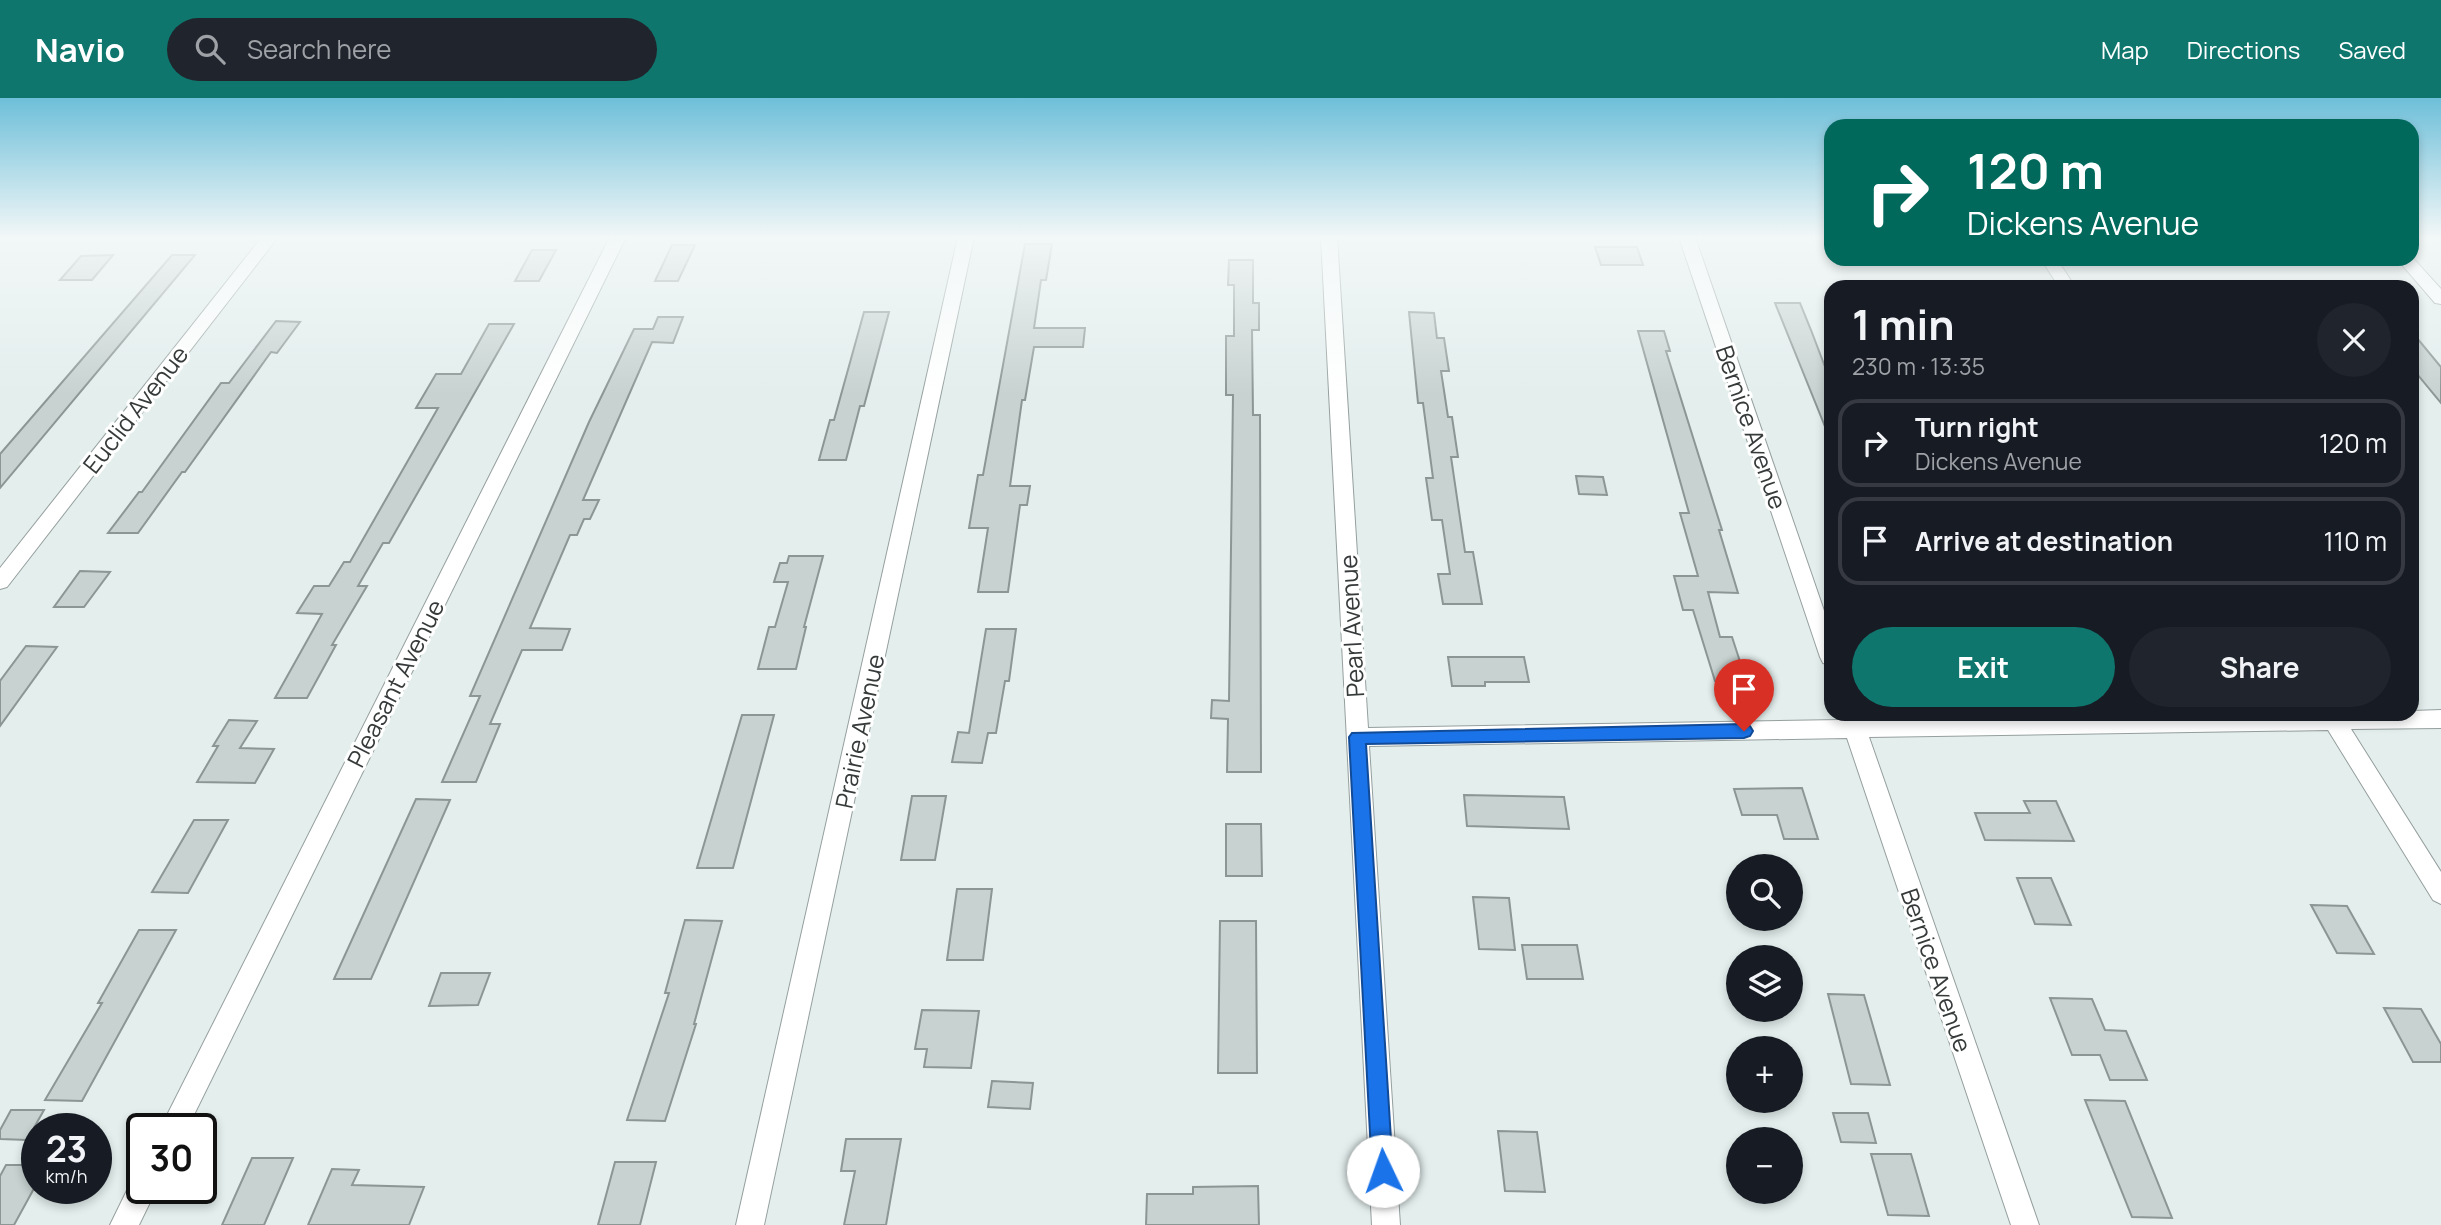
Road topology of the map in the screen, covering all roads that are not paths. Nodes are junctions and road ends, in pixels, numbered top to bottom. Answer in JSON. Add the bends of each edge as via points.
{"nodes":[{"id":1,"x":229,"y":290,"type":"edge"},
{"id":2,"x":592,"y":290,"type":"edge"},
{"id":3,"x":955,"y":290,"type":"edge"},
{"id":4,"x":1332,"y":290,"type":"edge"},
{"id":5,"x":1705,"y":290,"type":"edge"},
{"id":6,"x":0,"y":582,"type":"edge"},
{"id":7,"x":1824,"y":639,"type":"edge"},
{"id":8,"x":2419,"y":719,"type":"edge"},
{"id":9,"x":2441,"y":719,"type":"edge"},
{"id":10,"x":1948,"y":721,"type":"edge"},
{"id":11,"x":2334,"y":721,"type":"edge"},
{"id":12,"x":1852,"y":722,"type":"edge"},
{"id":13,"x":1357,"y":737,"type":"junction"},
{"id":14,"x":2441,"y":893,"type":"edge"},
{"id":15,"x":181,"y":1113,"type":"edge"},
{"id":16,"x":135,"y":1204,"type":"edge"},
{"id":17,"x":124,"y":1225,"type":"edge"},
{"id":18,"x":750,"y":1225,"type":"edge"},
{"id":19,"x":1386,"y":1225,"type":"edge"},
{"id":20,"x":2025,"y":1225,"type":"edge"}],
"edges":[{"from":1,"to":6,"type":"street","name":"Euclid Avenue"},
{"from":2,"to":15,"type":"street","name":"Pleasant Avenue"},
{"from":3,"to":18,"type":"street","name":"Prairie Avenue"},
{"from":4,"to":13,"type":"street","name":"Pearl Avenue"},
{"from":5,"to":7,"type":"street","name":"Bernice Avenue"},
{"from":8,"to":9,"type":"street"},
{"from":10,"to":12,"type":"street"},
{"from":11,"to":14,"type":"street"},
{"from":12,"to":13,"type":"street"},
{"from":12,"to":20,"type":"street","name":"Bernice Avenue"},
{"from":13,"to":19,"type":"street","name":"Pearl Avenue"},
{"from":16,"to":17,"type":"street"}]}
